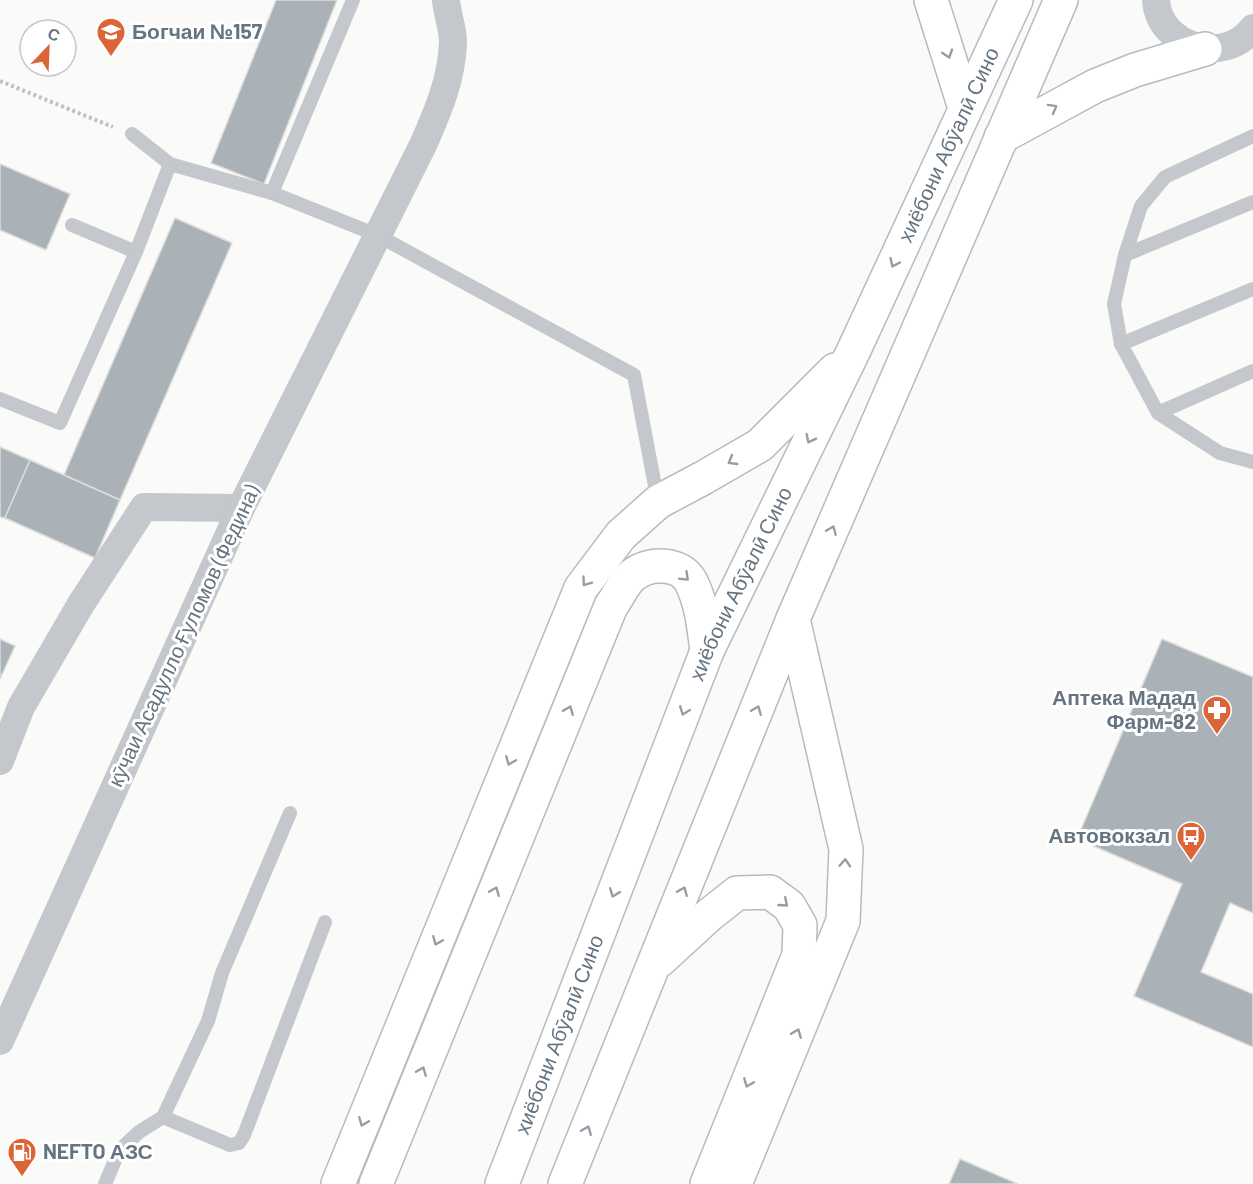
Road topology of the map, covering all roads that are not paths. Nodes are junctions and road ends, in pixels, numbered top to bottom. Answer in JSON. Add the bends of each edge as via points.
{"nodes":[{"id":1,"x":352,"y":0,"type":"edge"},
{"id":2,"x":447,"y":0,"type":"edge"},
{"id":3,"x":931,"y":0,"type":"edge"},
{"id":4,"x":1016,"y":0,"type":"edge"},
{"id":5,"x":1061,"y":0,"type":"edge"},
{"id":6,"x":1156,"y":0,"type":"edge"},
{"id":7,"x":1253,"y":28,"type":"edge"},
{"id":8,"x":1228,"y":50,"type":"edge"},
{"id":9,"x":966,"y":108,"type":"junction"},
{"id":10,"x":132,"y":134,"type":"road end"},
{"id":11,"x":1253,"y":136,"type":"edge"},
{"id":12,"x":1002,"y":137,"type":"junction"},
{"id":13,"x":170,"y":164,"type":"junction"},
{"id":14,"x":272,"y":193,"type":"junction"},
{"id":15,"x":1253,"y":202,"type":"edge"},
{"id":16,"x":72,"y":225,"type":"dead end"},
{"id":17,"x":377,"y":235,"type":"junction"},
{"id":18,"x":136,"y":252,"type":"junction"},
{"id":19,"x":1125,"y":255,"type":"junction"},
{"id":20,"x":1253,"y":289,"type":"edge"},
{"id":21,"x":1121,"y":344,"type":"junction"},
{"id":22,"x":853,"y":352,"type":"junction"},
{"id":23,"x":1253,"y":371,"type":"edge"},
{"id":24,"x":0,"y":399,"type":"edge"},
{"id":25,"x":1158,"y":413,"type":"junction"},
{"id":26,"x":1253,"y":462,"type":"edge"},
{"id":27,"x":658,"y":502,"type":"junction"},
{"id":28,"x":241,"y":508,"type":"junction"},
{"id":29,"x":793,"y":619,"type":"junction"},
{"id":30,"x":707,"y":651,"type":"junction"},
{"id":31,"x":0,"y":760,"type":"edge"},
{"id":32,"x":290,"y":813,"type":"dead end"},
{"id":33,"x":325,"y":922,"type":"dead end"},
{"id":34,"x":652,"y":967,"type":"junction"},
{"id":35,"x":2,"y":1031,"type":"edge"},
{"id":36,"x":163,"y":1117,"type":"junction"},
{"id":37,"x":105,"y":1184,"type":"edge"},
{"id":38,"x":338,"y":1184,"type":"edge"},
{"id":39,"x":376,"y":1184,"type":"edge"},
{"id":40,"x":502,"y":1184,"type":"edge"},
{"id":41,"x":565,"y":1184,"type":"edge"},
{"id":42,"x":707,"y":1184,"type":"edge"},
{"id":43,"x":735,"y":1184,"type":"edge"}],
"edges":[{"from":1,"to":14,"type":"lane"},
{"from":2,"to":17,"type":"street","name":"кӯчаи Асадулло Ғуломов (Федина)","via":[[453,40],[446,92]]},
{"from":3,"to":9,"type":"main road","one_way":true},
{"from":4,"to":9,"type":"main road","name":"хиёбони Абӯалӣ Сино"},
{"from":5,"to":12,"type":"main road","name":"хиёбони Абӯалӣ Сино"},
{"from":6,"to":8,"type":"street","via":[[1162,21],[1173,35],[1188,44]]},
{"from":7,"to":8,"type":"street"},
{"from":12,"to":8,"type":"main road","one_way":true,"via":[[1095,86],[1135,70]]},
{"from":9,"to":22,"type":"main road","name":"хиёбони Абӯалӣ Сино","one_way":true},
{"from":10,"to":13,"type":"lane"},
{"from":11,"to":19,"type":"lane","via":[[1165,177],[1141,206]]},
{"from":29,"to":12,"type":"main road","name":"хиёбони Абӯалӣ Сино","one_way":true},
{"from":13,"to":14,"type":"lane"},
{"from":13,"to":18,"type":"lane"},
{"from":14,"to":17,"type":"lane"},
{"from":15,"to":19,"type":"lane"},
{"from":16,"to":18,"type":"lane"},
{"from":17,"to":27,"type":"lane","via":[[634,375]]},
{"from":17,"to":28,"type":"street","name":"кӯчаи Асадулло Ғуломов (Федина)"},
{"from":18,"to":24,"type":"lane","via":[[60,423]]},
{"from":19,"to":21,"type":"lane","via":[[1114,304]]},
{"from":20,"to":21,"type":"lane"},
{"from":21,"to":25,"type":"lane"},
{"from":22,"to":27,"type":"main road","one_way":true,"via":[[760,445]]},
{"from":22,"to":30,"type":"main road","name":"хиёбони Абӯалӣ Сино","one_way":true},
{"from":23,"to":25,"type":"lane"},
{"from":25,"to":26,"type":"lane","via":[[1220,453]]},
{"from":27,"to":38,"type":"main road","one_way":true,"via":[[621,535],[581,588]]},
{"from":28,"to":31,"type":"street","via":[[144,507],[21,707]]},
{"from":28,"to":35,"type":"street","name":"кӯчаи Асадулло Ғуломов (Федина)"},
{"from":34,"to":29,"type":"main road","name":"хиёбони Абӯалӣ Сино","one_way":true},
{"from":43,"to":29,"type":"main road","one_way":true,"via":[[843,921],[846,849]]},
{"from":39,"to":30,"type":"main road","one_way":true,"via":[[611,606],[633,575],[654,566],[674,568],[691,580],[700,606]]},
{"from":30,"to":40,"type":"main road","name":"хиёбони Абӯалӣ Сино","one_way":true},
{"from":32,"to":36,"type":"lane","via":[[222,973],[208,1021]]},
{"from":33,"to":36,"type":"lane","via":[[239,1143],[231,1145]]},
{"from":41,"to":34,"type":"main road","name":"хиёбони Абӯалӣ Сино","one_way":true},
{"from":34,"to":42,"type":"main road","one_way":true,"via":[[737,893],[770,892],[789,906],[800,925],[799,956]]},
{"from":36,"to":37,"type":"lane","via":[[125,1145]]}]}
